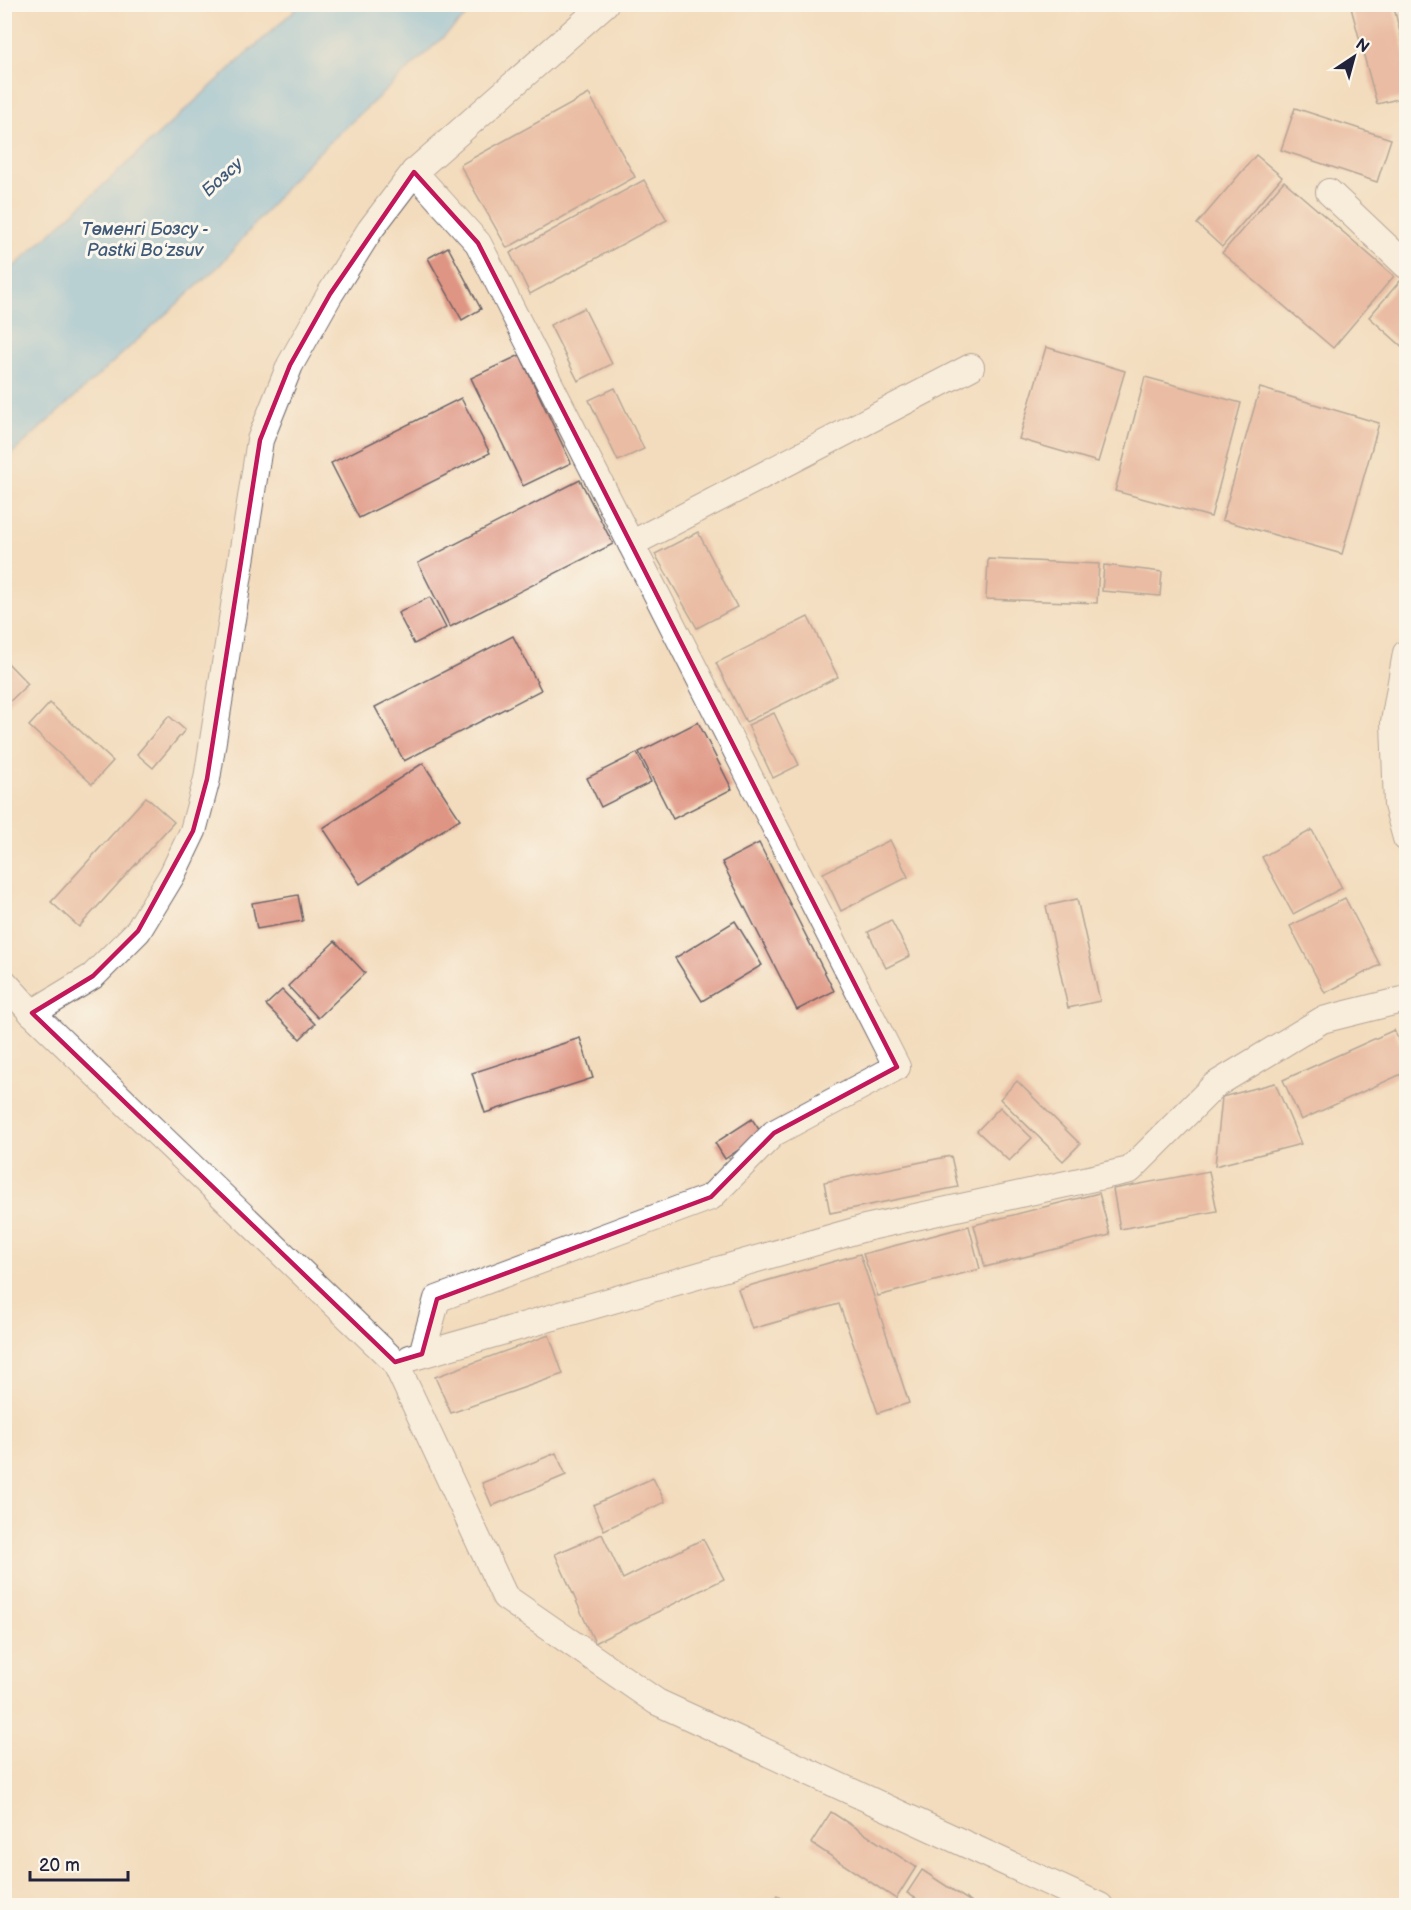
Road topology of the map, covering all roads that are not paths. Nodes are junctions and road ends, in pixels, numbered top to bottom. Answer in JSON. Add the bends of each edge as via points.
{"nodes":[{"id":1,"x":605,"y":4,"type":"edge"},
{"id":2,"x":414,"y":172,"type":"junction"},
{"id":3,"x":1329,"y":192,"type":"dead end"},
{"id":4,"x":1407,"y":265,"type":"edge"},
{"id":5,"x":970,"y":368,"type":"dead end"},
{"id":6,"x":631,"y":544,"type":"junction"},
{"id":7,"x":1407,"y":653,"type":"edge"},
{"id":8,"x":1407,"y":838,"type":"edge"},
{"id":9,"x":4,"y":982,"type":"edge"},
{"id":10,"x":1407,"y":999,"type":"edge"},
{"id":11,"x":32,"y":1013,"type":"junction"},
{"id":12,"x":422,"y":1354,"type":"junction"},
{"id":13,"x":395,"y":1362,"type":"junction"},
{"id":14,"x":1100,"y":1905,"type":"edge"}],
"edges":[{"from":1,"to":2,"type":"street"},
{"from":2,"to":6,"type":"street","via":[[478,243]]},
{"from":2,"to":11,"type":"street","via":[[370,230],[330,294],[291,365],[260,440],[207,779],[193,831],[138,931],[93,976]]},
{"from":3,"to":4,"type":"street"},
{"from":5,"to":6,"type":"street"},
{"from":6,"to":12,"type":"street","via":[[897,1067],[774,1133],[711,1197],[436,1299]]},
{"from":7,"to":8,"type":"street","via":[[1394,722],[1398,805]]},
{"from":9,"to":11,"type":"street"},
{"from":10,"to":12,"type":"street","via":[[1322,1020],[1215,1085],[1130,1170],[865,1228]]},
{"from":11,"to":13,"type":"street"},
{"from":12,"to":13,"type":"street"},
{"from":13,"to":14,"type":"street","via":[[505,1597],[657,1702]]}]}
